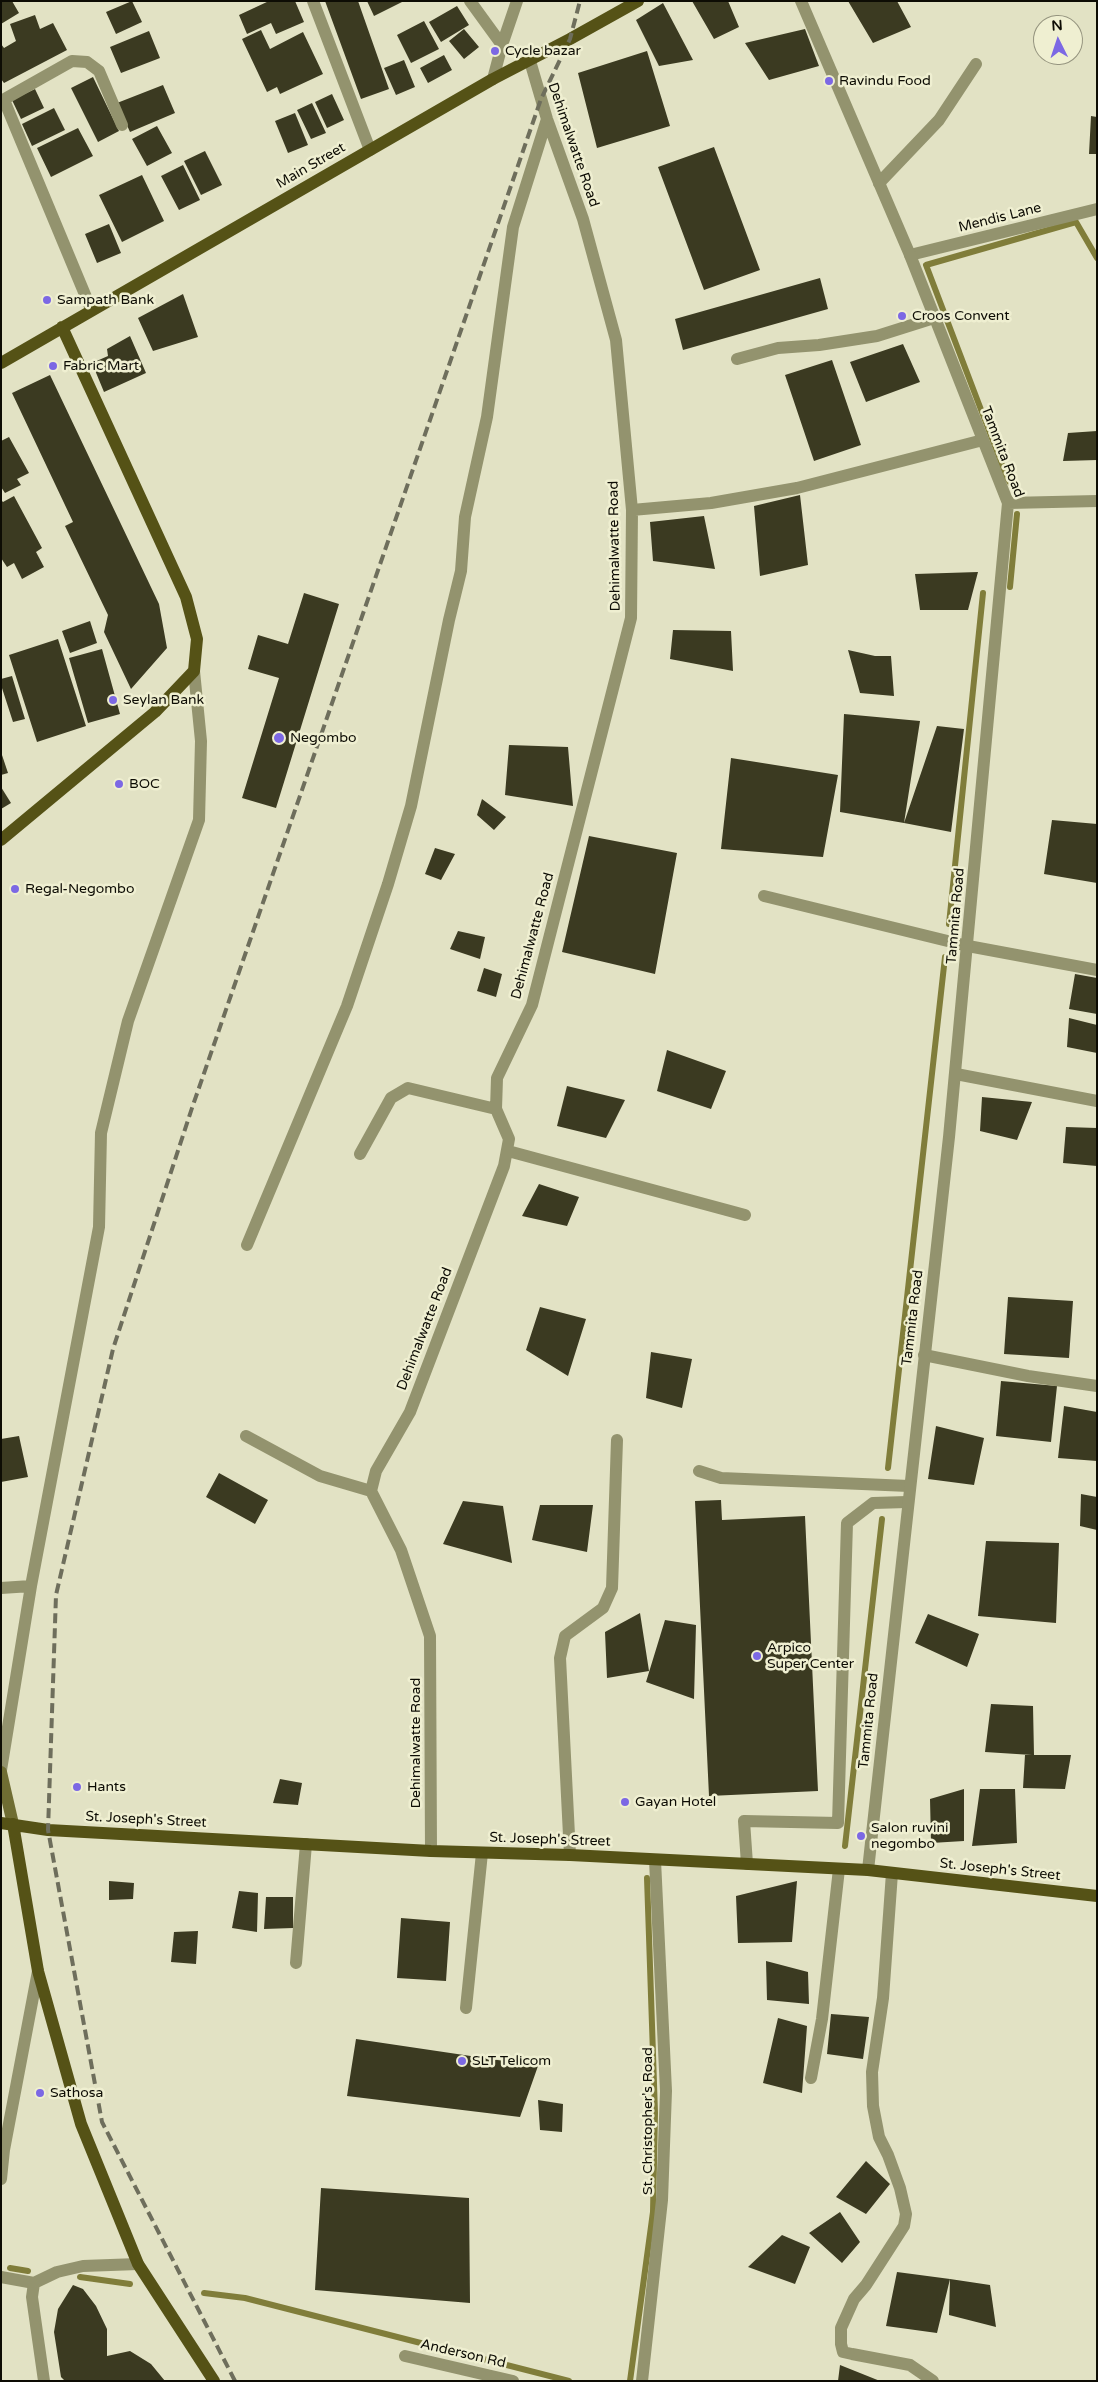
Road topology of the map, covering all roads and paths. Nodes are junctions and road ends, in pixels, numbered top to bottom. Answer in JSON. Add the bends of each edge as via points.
{"nodes":[{"id":1,"x":312,"y":1,"type":"edge"},
{"id":2,"x":470,"y":1,"type":"edge"},
{"id":3,"x":517,"y":1,"type":"edge"},
{"id":4,"x":638,"y":1,"type":"edge"},
{"id":5,"x":801,"y":1,"type":"edge"},
{"id":6,"x":502,"y":45,"type":"junction"},
{"id":7,"x":530,"y":61,"type":"junction"},
{"id":8,"x":976,"y":64,"type":"dead end"},
{"id":9,"x":493,"y":79,"type":"junction"},
{"id":10,"x":3,"y":101,"type":"edge"},
{"id":11,"x":548,"y":119,"type":"junction"},
{"id":12,"x":122,"y":125,"type":"dead end"},
{"id":13,"x":370,"y":150,"type":"junction"},
{"id":14,"x":879,"y":183,"type":"junction"},
{"id":15,"x":1097,"y":209,"type":"edge"},
{"id":16,"x":910,"y":256,"type":"junction"},
{"id":17,"x":91,"y":309,"type":"junction"},
{"id":18,"x":934,"y":318,"type":"junction"},
{"id":19,"x":62,"y":328,"type":"junction"},
{"id":20,"x":737,"y":359,"type":"dead end"},
{"id":21,"x":1,"y":363,"type":"edge"},
{"id":22,"x":983,"y":440,"type":"junction"},
{"id":23,"x":1097,"y":501,"type":"edge"},
{"id":24,"x":1008,"y":503,"type":"junction"},
{"id":25,"x":632,"y":510,"type":"junction"},
{"id":26,"x":194,"y":671,"type":"junction"},
{"id":27,"x":1,"y":840,"type":"edge"},
{"id":28,"x":764,"y":896,"type":"dead end"},
{"id":29,"x":968,"y":946,"type":"junction"},
{"id":30,"x":1097,"y":970,"type":"edge"},
{"id":31,"x":956,"y":1074,"type":"junction"},
{"id":32,"x":1097,"y":1101,"type":"edge"},
{"id":33,"x":496,"y":1109,"type":"junction"},
{"id":34,"x":508,"y":1151,"type":"junction"},
{"id":35,"x":360,"y":1154,"type":"dead end"},
{"id":36,"x":746,"y":1215,"type":"dead end"},
{"id":37,"x":247,"y":1245,"type":"dead end"},
{"id":38,"x":924,"y":1354,"type":"junction"},
{"id":39,"x":1097,"y":1386,"type":"edge"},
{"id":40,"x":246,"y":1436,"type":"dead end"},
{"id":41,"x":616,"y":1440,"type":"dead end"},
{"id":42,"x":699,"y":1471,"type":"dead end"},
{"id":43,"x":909,"y":1486,"type":"junction"},
{"id":44,"x":372,"y":1492,"type":"junction"},
{"id":45,"x":907,"y":1502,"type":"junction"},
{"id":46,"x":31,"y":1586,"type":"junction"},
{"id":47,"x":1,"y":1588,"type":"edge"},
{"id":48,"x":1,"y":1771,"type":"edge"},
{"id":49,"x":7,"y":1824,"type":"edge"},
{"id":50,"x":306,"y":1844,"type":"junction"},
{"id":51,"x":431,"y":1851,"type":"junction"},
{"id":52,"x":482,"y":1853,"type":"junction"},
{"id":53,"x":570,"y":1855,"type":"junction"},
{"id":54,"x":655,"y":1860,"type":"junction"},
{"id":55,"x":747,"y":1864,"type":"junction"},
{"id":56,"x":839,"y":1869,"type":"junction"},
{"id":57,"x":868,"y":1870,"type":"junction"},
{"id":58,"x":892,"y":1873,"type":"junction"},
{"id":59,"x":1097,"y":1896,"type":"edge"},
{"id":60,"x":296,"y":1963,"type":"dead end"},
{"id":61,"x":38,"y":1971,"type":"junction"},
{"id":62,"x":466,"y":2008,"type":"dead end"},
{"id":63,"x":811,"y":2078,"type":"dead end"},
{"id":64,"x":1,"y":2178,"type":"edge"},
{"id":65,"x":138,"y":2264,"type":"junction"},
{"id":66,"x":1,"y":2277,"type":"edge"},
{"id":67,"x":34,"y":2283,"type":"junction"},
{"id":68,"x":405,"y":2356,"type":"dead end"},
{"id":69,"x":44,"y":2381,"type":"edge"},
{"id":70,"x":214,"y":2381,"type":"edge"},
{"id":71,"x":513,"y":2381,"type":"edge"},
{"id":72,"x":642,"y":2381,"type":"edge"},
{"id":73,"x":933,"y":2381,"type":"edge"}],
"edges":[{"from":1,"to":13,"type":"street"},
{"from":2,"to":6,"type":"street"},
{"from":3,"to":6,"type":"street"},
{"from":4,"to":7,"type":"main road","name":"Main Street"},
{"from":5,"to":14,"type":"street","name":"Tammita Road"},
{"from":6,"to":9,"type":"street"},
{"from":7,"to":9,"type":"main road","name":"Main Street"},
{"from":7,"to":11,"type":"street","name":"Dehimalwatte Road"},
{"from":8,"to":14,"type":"street","via":[[939,120]]},
{"from":9,"to":13,"type":"main road","name":"Main Street"},
{"from":10,"to":12,"type":"street","via":[[72,61],[87,62],[100,71]]},
{"from":10,"to":17,"type":"street"},
{"from":11,"to":25,"type":"street","name":"Dehimalwatte Road","via":[[583,219],[616,340]]},
{"from":11,"to":37,"type":"street","via":[[513,227],[487,416],[465,517],[461,571],[411,806],[347,1006]]},
{"from":13,"to":17,"type":"main road","name":"Main Street"},
{"from":14,"to":16,"type":"street","name":"Tammita Road"},
{"from":15,"to":16,"type":"street","name":"Mendis Lane"},
{"from":16,"to":18,"type":"street","name":"Tammita Road"},
{"from":17,"to":19,"type":"main road","name":"Main Street"},
{"from":18,"to":20,"type":"street","via":[[877,336],[778,348]]},
{"from":18,"to":22,"type":"street","name":"Tammita Road"},
{"from":19,"to":21,"type":"main road","name":"Main Street"},
{"from":19,"to":26,"type":"main road","via":[[186,596],[197,639]]},
{"from":22,"to":24,"type":"street","name":"Tammita Road"},
{"from":22,"to":25,"type":"street","via":[[797,488],[711,503]]},
{"from":23,"to":24,"type":"street"},
{"from":24,"to":29,"type":"street","name":"Tammita Road"},
{"from":25,"to":33,"type":"street","name":"Dehimalwatte Road","via":[[631,618],[532,1005],[497,1078]]},
{"from":26,"to":27,"type":"main road","via":[[155,712]]},
{"from":26,"to":46,"type":"street","via":[[201,741],[199,820],[128,1022],[101,1133],[98,1227]]},
{"from":28,"to":29,"type":"street"},
{"from":29,"to":30,"type":"street"},
{"from":29,"to":31,"type":"street","name":"Tammita Road"},
{"from":31,"to":32,"type":"street"},
{"from":31,"to":38,"type":"street","name":"Tammita Road"},
{"from":33,"to":34,"type":"street","name":"Dehimalwatte Road","via":[[509,1139]]},
{"from":33,"to":35,"type":"street","via":[[408,1088],[391,1098]]},
{"from":34,"to":36,"type":"street"},
{"from":34,"to":44,"type":"street","name":"Dehimalwatte Road","via":[[410,1412],[376,1471]]},
{"from":38,"to":39,"type":"street","via":[[1028,1376]]},
{"from":38,"to":43,"type":"street","name":"Tammita Road"},
{"from":40,"to":44,"type":"street","via":[[320,1476]]},
{"from":41,"to":53,"type":"street","via":[[612,1588],[603,1608],[565,1636],[560,1658]]},
{"from":42,"to":43,"type":"street","via":[[721,1478]]},
{"from":43,"to":45,"type":"street","name":"Tammita Road"},
{"from":44,"to":51,"type":"street","name":"Dehimalwatte Road","via":[[400,1550],[430,1636]]},
{"from":45,"to":55,"type":"street","via":[[873,1503],[847,1523],[838,1823],[744,1821]]},
{"from":45,"to":57,"type":"street","name":"Tammita Road"},
{"from":46,"to":47,"type":"street"},
{"from":46,"to":48,"type":"street"},
{"from":48,"to":49,"type":"main road"},
{"from":49,"to":50,"type":"main road","name":"St. Joseph's Street","via":[[48,1830]]},
{"from":49,"to":61,"type":"main road"},
{"from":50,"to":51,"type":"main road","name":"St. Joseph's Street"},
{"from":50,"to":60,"type":"street"},
{"from":51,"to":52,"type":"main road","name":"St. Joseph's Street"},
{"from":52,"to":53,"type":"main road","name":"St. Joseph's Street"},
{"from":52,"to":62,"type":"street"},
{"from":53,"to":54,"type":"main road","name":"St. Joseph's Street"},
{"from":54,"to":55,"type":"main road","name":"St. Joseph's Street"},
{"from":54,"to":72,"type":"street","name":"St. Christopher's Road","via":[[666,2091],[662,2200]]},
{"from":55,"to":56,"type":"main road","name":"St. Joseph's Street"},
{"from":56,"to":57,"type":"main road","name":"St. Joseph's Street"},
{"from":56,"to":63,"type":"street","via":[[822,2018]]},
{"from":57,"to":58,"type":"main road","name":"St. Joseph's Street"},
{"from":58,"to":59,"type":"main road","name":"St. Joseph's Street"},
{"from":58,"to":73,"type":"street","via":[[883,1998],[872,2089],[879,2138],[900,2188],[906,2214],[904,2226],[854,2300],[841,2328],[840,2344],[843,2352],[910,2365]]},
{"from":61,"to":64,"type":"street"},
{"from":61,"to":65,"type":"main road","via":[[81,2124]]},
{"from":65,"to":67,"type":"street","via":[[83,2266],[57,2272]]},
{"from":65,"to":70,"type":"main road"},
{"from":66,"to":67,"type":"street"},
{"from":67,"to":69,"type":"street","via":[[32,2297]]},
{"from":68,"to":71,"type":"street","name":"Anderson Rd"}]}
